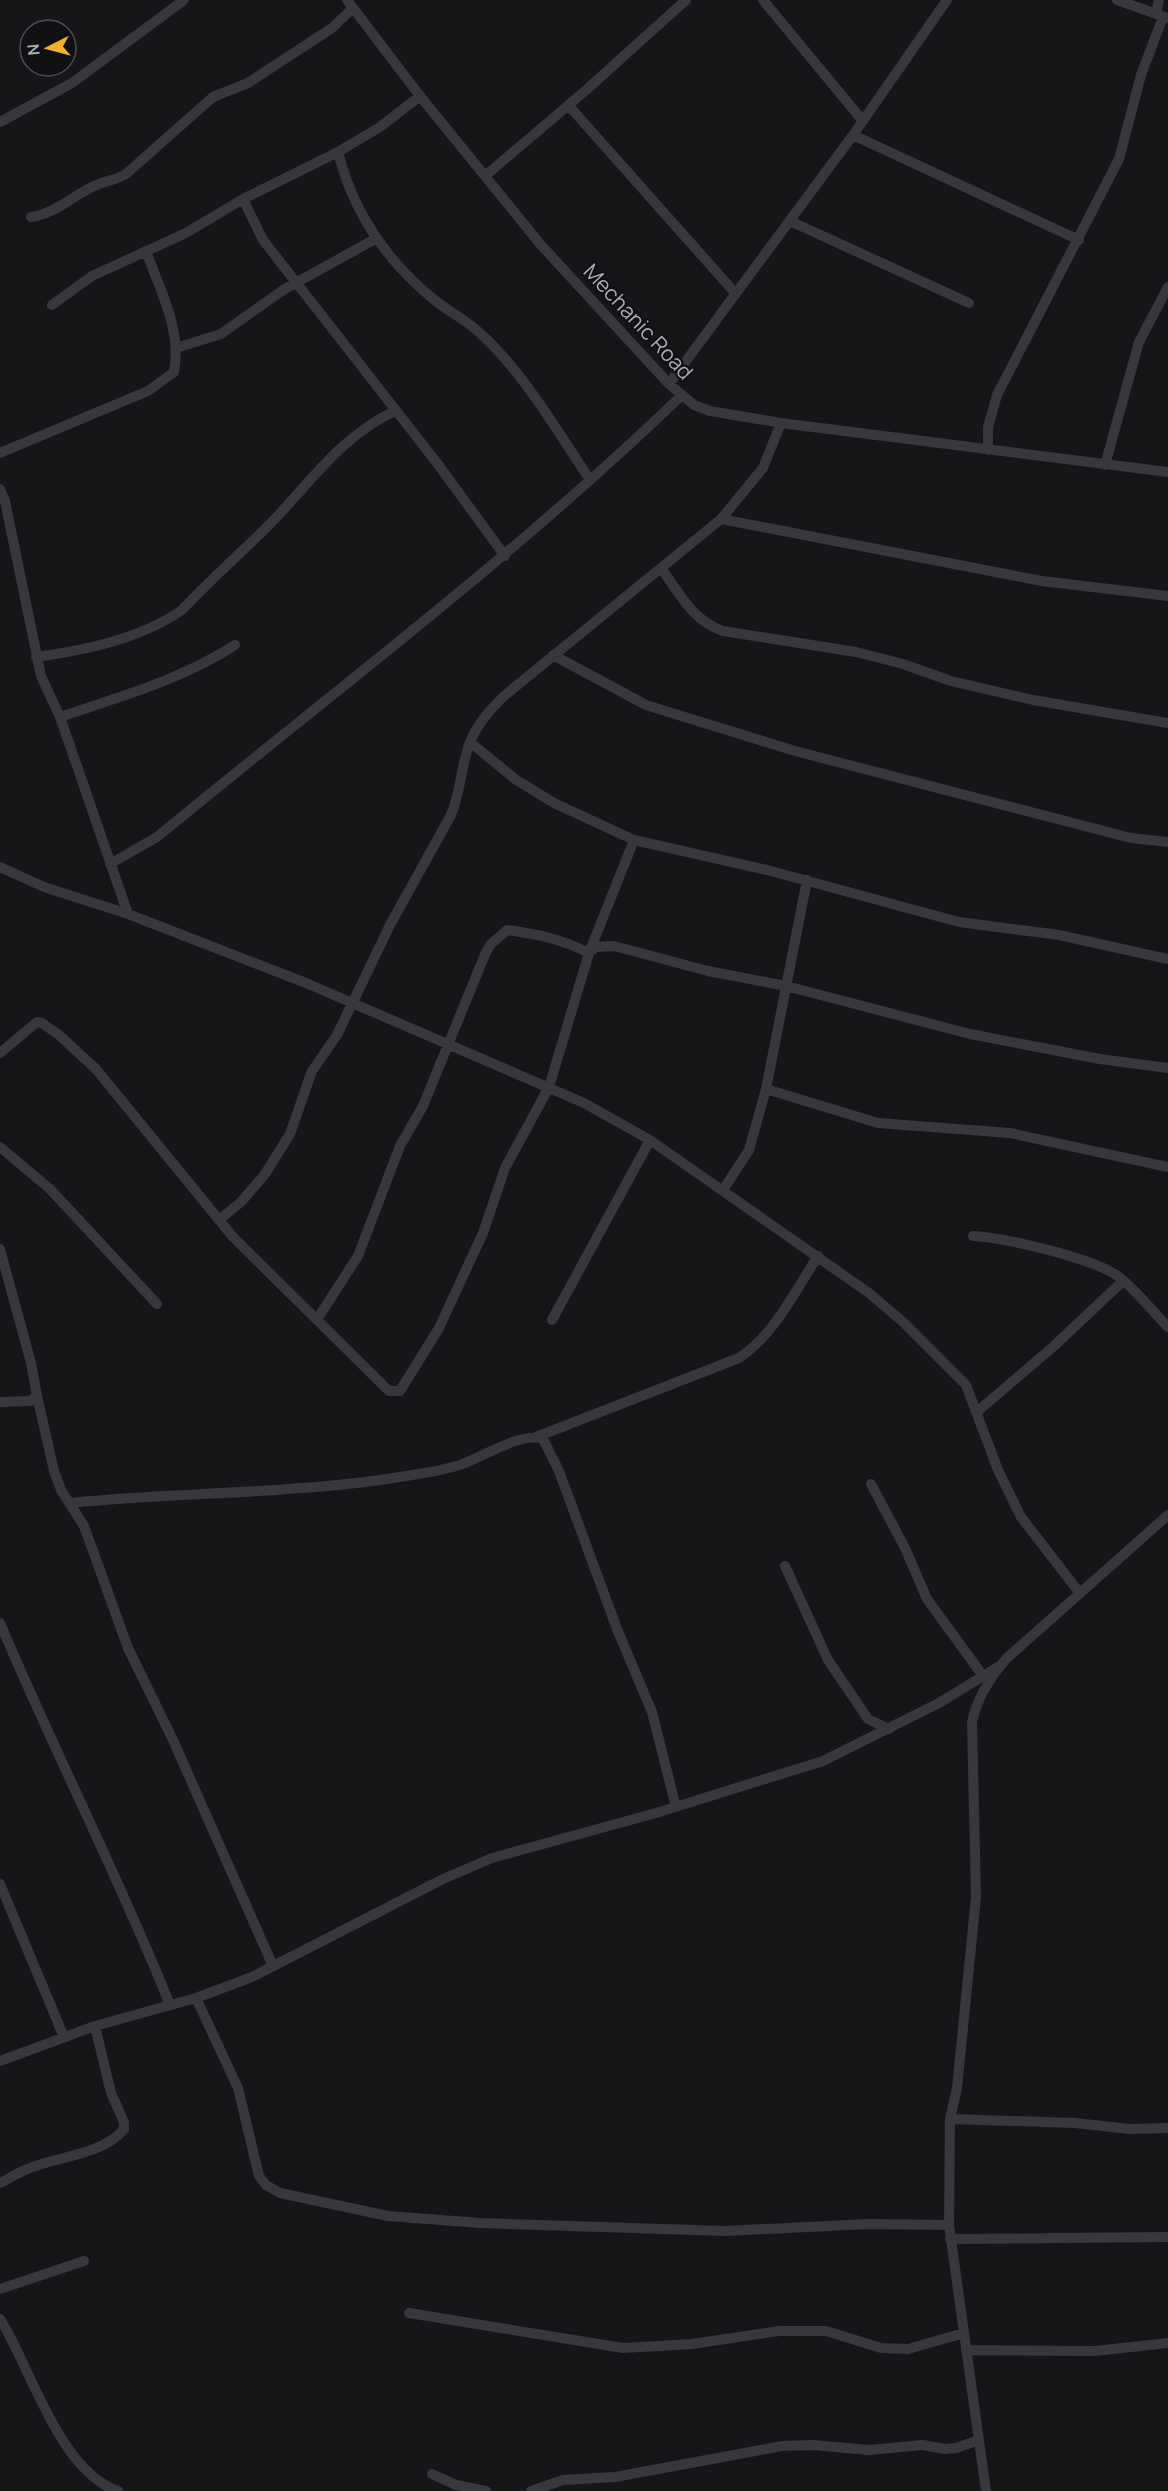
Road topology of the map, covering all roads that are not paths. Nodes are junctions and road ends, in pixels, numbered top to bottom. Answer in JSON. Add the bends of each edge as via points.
{"nodes":[{"id":1,"x":184,"y":0,"type":"edge"},
{"id":2,"x":686,"y":0,"type":"edge"},
{"id":3,"x":763,"y":0,"type":"edge"},
{"id":4,"x":947,"y":0,"type":"edge"},
{"id":5,"x":1117,"y":0,"type":"edge"},
{"id":6,"x":1159,"y":0,"type":"edge"},
{"id":7,"x":350,"y":4,"type":"edge"},
{"id":8,"x":1162,"y":16,"type":"edge"},
{"id":9,"x":420,"y":96,"type":"junction"},
{"id":10,"x":569,"y":106,"type":"junction"},
{"id":11,"x":863,"y":121,"type":"junction"},
{"id":12,"x":0,"y":122,"type":"edge"},
{"id":13,"x":853,"y":135,"type":"junction"},
{"id":14,"x":338,"y":152,"type":"junction"},
{"id":15,"x":485,"y":176,"type":"junction"},
{"id":16,"x":243,"y":200,"type":"junction"},
{"id":17,"x":31,"y":217,"type":"dead end"},
{"id":18,"x":790,"y":221,"type":"junction"},
{"id":19,"x":377,"y":238,"type":"junction"},
{"id":20,"x":1079,"y":240,"type":"junction"},
{"id":21,"x":146,"y":251,"type":"junction"},
{"id":22,"x":296,"y":283,"type":"junction"},
{"id":23,"x":1168,"y":287,"type":"edge"},
{"id":24,"x":736,"y":294,"type":"junction"},
{"id":25,"x":969,"y":303,"type":"dead end"},
{"id":26,"x":52,"y":305,"type":"dead end"},
{"id":27,"x":176,"y":348,"type":"junction"},
{"id":28,"x":669,"y":384,"type":"junction"},
{"id":29,"x":681,"y":396,"type":"junction"},
{"id":30,"x":395,"y":411,"type":"junction"},
{"id":31,"x":781,"y":423,"type":"junction"},
{"id":32,"x":988,"y":450,"type":"junction"},
{"id":33,"x":0,"y":453,"type":"edge"},
{"id":34,"x":1105,"y":465,"type":"junction"},
{"id":35,"x":1168,"y":472,"type":"edge"},
{"id":36,"x":590,"y":480,"type":"junction"},
{"id":37,"x":0,"y":489,"type":"edge"},
{"id":38,"x":721,"y":519,"type":"junction"},
{"id":39,"x":504,"y":556,"type":"junction"},
{"id":40,"x":661,"y":568,"type":"junction"},
{"id":41,"x":1168,"y":596,"type":"edge"},
{"id":42,"x":235,"y":645,"type":"dead end"},
{"id":43,"x":554,"y":655,"type":"junction"},
{"id":44,"x":36,"y":657,"type":"junction"},
{"id":45,"x":60,"y":717,"type":"junction"},
{"id":46,"x":1168,"y":723,"type":"edge"},
{"id":47,"x":470,"y":742,"type":"junction"},
{"id":48,"x":633,"y":840,"type":"junction"},
{"id":49,"x":1168,"y":842,"type":"edge"},
{"id":50,"x":110,"y":864,"type":"junction"},
{"id":51,"x":0,"y":865,"type":"edge"},
{"id":52,"x":807,"y":880,"type":"junction"},
{"id":53,"x":128,"y":914,"type":"junction"},
{"id":54,"x":589,"y":953,"type":"junction"},
{"id":55,"x":1168,"y":959,"type":"edge"},
{"id":56,"x":786,"y":986,"type":"junction"},
{"id":57,"x":352,"y":1003,"type":"junction"},
{"id":58,"x":449,"y":1045,"type":"junction"},
{"id":59,"x":0,"y":1053,"type":"edge"},
{"id":60,"x":1168,"y":1068,"type":"edge"},
{"id":61,"x":549,"y":1087,"type":"junction"},
{"id":62,"x":766,"y":1089,"type":"junction"},
{"id":63,"x":650,"y":1140,"type":"junction"},
{"id":64,"x":0,"y":1147,"type":"edge"},
{"id":65,"x":1168,"y":1167,"type":"edge"},
{"id":66,"x":723,"y":1190,"type":"junction"},
{"id":67,"x":219,"y":1220,"type":"junction"},
{"id":68,"x":973,"y":1236,"type":"dead end"},
{"id":69,"x":0,"y":1249,"type":"edge"},
{"id":70,"x":818,"y":1256,"type":"junction"},
{"id":71,"x":1123,"y":1281,"type":"junction"},
{"id":72,"x":157,"y":1304,"type":"dead end"},
{"id":73,"x":318,"y":1318,"type":"junction"},
{"id":74,"x":552,"y":1320,"type":"dead end"},
{"id":75,"x":1168,"y":1327,"type":"edge"},
{"id":76,"x":37,"y":1396,"type":"junction"},
{"id":77,"x":0,"y":1402,"type":"edge"},
{"id":78,"x":978,"y":1411,"type":"junction"},
{"id":79,"x":536,"y":1437,"type":"junction"},
{"id":80,"x":871,"y":1484,"type":"dead end"},
{"id":81,"x":70,"y":1503,"type":"junction"},
{"id":82,"x":1168,"y":1515,"type":"edge"},
{"id":83,"x":785,"y":1566,"type":"dead end"},
{"id":84,"x":1079,"y":1592,"type":"junction"},
{"id":85,"x":0,"y":1623,"type":"edge"},
{"id":86,"x":998,"y":1667,"type":"junction"},
{"id":87,"x":983,"y":1677,"type":"junction"},
{"id":88,"x":890,"y":1729,"type":"junction"},
{"id":89,"x":676,"y":1807,"type":"junction"},
{"id":90,"x":0,"y":1884,"type":"edge"},
{"id":91,"x":273,"y":1966,"type":"junction"},
{"id":92,"x":196,"y":1998,"type":"junction"},
{"id":93,"x":170,"y":2005,"type":"junction"},
{"id":94,"x":95,"y":2026,"type":"junction"},
{"id":95,"x":64,"y":2037,"type":"junction"},
{"id":96,"x":0,"y":2061,"type":"edge"},
{"id":97,"x":951,"y":2119,"type":"junction"},
{"id":98,"x":1168,"y":2128,"type":"edge"},
{"id":99,"x":0,"y":2183,"type":"edge"},
{"id":100,"x":949,"y":2225,"type":"junction"},
{"id":101,"x":1168,"y":2236,"type":"edge"},
{"id":102,"x":950,"y":2239,"type":"junction"},
{"id":103,"x":84,"y":2261,"type":"dead end"},
{"id":104,"x":0,"y":2289,"type":"edge"},
{"id":105,"x":409,"y":2313,"type":"dead end"},
{"id":106,"x":0,"y":2319,"type":"edge"},
{"id":107,"x":964,"y":2333,"type":"junction"},
{"id":108,"x":1168,"y":2343,"type":"edge"},
{"id":109,"x":966,"y":2350,"type":"junction"},
{"id":110,"x":979,"y":2440,"type":"junction"},
{"id":111,"x":432,"y":2474,"type":"dead end"},
{"id":112,"x":118,"y":2491,"type":"edge"},
{"id":113,"x":486,"y":2491,"type":"edge"},
{"id":114,"x":531,"y":2491,"type":"edge"},
{"id":115,"x":987,"y":2491,"type":"edge"}],
"edges":[{"from":1,"to":12,"type":"street","via":[[72,83]]},
{"from":2,"to":10,"type":"street"},
{"from":3,"to":11,"type":"street"},
{"from":4,"to":11,"type":"street"},
{"from":5,"to":8,"type":"street"},
{"from":6,"to":8,"type":"street"},
{"from":7,"to":9,"type":"street","name":"Mechanic Road"},
{"from":7,"to":17,"type":"street","via":[[332,28],[248,82],[213,97],[126,174],[113,182],[101,183],[68,204]]},
{"from":8,"to":20,"type":"street","via":[[1141,75],[1123,149]]},
{"from":9,"to":14,"type":"street","via":[[380,127]]},
{"from":9,"to":15,"type":"street","name":"Mechanic Road"},
{"from":10,"to":15,"type":"street"},
{"from":10,"to":24,"type":"street"},
{"from":11,"to":13,"type":"street"},
{"from":13,"to":18,"type":"street"},
{"from":13,"to":20,"type":"street"},
{"from":14,"to":16,"type":"street"},
{"from":14,"to":19,"type":"street","via":[[353,198]]},
{"from":15,"to":28,"type":"street","name":"Mechanic Road","via":[[541,245]]},
{"from":16,"to":21,"type":"street"},
{"from":16,"to":22,"type":"street","via":[[262,240]]},
{"from":18,"to":24,"type":"street"},
{"from":18,"to":25,"type":"street"},
{"from":19,"to":22,"type":"street"},
{"from":19,"to":36,"type":"street","via":[[435,301],[482,334],[515,373]]},
{"from":20,"to":32,"type":"street","via":[[997,395],[988,427]]},
{"from":21,"to":26,"type":"street","via":[[92,276]]},
{"from":21,"to":27,"type":"street","via":[[173,325]]},
{"from":22,"to":27,"type":"street","via":[[221,334]]},
{"from":22,"to":30,"type":"street"},
{"from":23,"to":34,"type":"street","via":[[1139,342]]},
{"from":24,"to":28,"type":"street"},
{"from":27,"to":33,"type":"street","via":[[174,372],[148,391]]},
{"from":28,"to":29,"type":"street","name":"Mechanic Road"},
{"from":29,"to":31,"type":"street","name":"Mechanic Road","via":[[710,411]]},
{"from":29,"to":36,"type":"street"},
{"from":30,"to":39,"type":"street"},
{"from":30,"to":44,"type":"street","via":[[356,433],[271,523],[169,619],[112,642]]},
{"from":31,"to":32,"type":"street","name":"Mechanic Road"},
{"from":31,"to":38,"type":"street","via":[[763,468]]},
{"from":32,"to":34,"type":"street","name":"Mechanic Road"},
{"from":34,"to":35,"type":"street","name":"Mechanic Road"},
{"from":36,"to":39,"type":"street"},
{"from":37,"to":44,"type":"street"},
{"from":38,"to":40,"type":"street"},
{"from":38,"to":41,"type":"street","via":[[1042,581]]},
{"from":39,"to":50,"type":"street","via":[[157,837]]},
{"from":40,"to":43,"type":"street"},
{"from":40,"to":46,"type":"street","via":[[695,616],[723,631],[856,652],[951,681],[1033,700]]},
{"from":42,"to":45,"type":"street","via":[[173,679]]},
{"from":43,"to":47,"type":"street","via":[[496,704]]},
{"from":43,"to":49,"type":"street","via":[[646,705],[795,751],[1131,838]]},
{"from":44,"to":45,"type":"street"},
{"from":45,"to":50,"type":"street"},
{"from":47,"to":48,"type":"street","via":[[554,803]]},
{"from":47,"to":57,"type":"street","via":[[459,796],[451,814]]},
{"from":48,"to":52,"type":"street"},
{"from":48,"to":54,"type":"street"},
{"from":50,"to":53,"type":"street"},
{"from":51,"to":53,"type":"street","via":[[44,887]]},
{"from":52,"to":55,"type":"street","via":[[959,922],[1059,935]]},
{"from":52,"to":56,"type":"street"},
{"from":53,"to":57,"type":"street"},
{"from":54,"to":56,"type":"street","via":[[596,947],[614,946],[708,971]]},
{"from":54,"to":58,"type":"street","via":[[566,941],[507,930],[486,952]]},
{"from":54,"to":61,"type":"street"},
{"from":56,"to":60,"type":"street","via":[[970,1034]]},
{"from":56,"to":62,"type":"street"},
{"from":57,"to":58,"type":"street"},
{"from":57,"to":67,"type":"street","via":[[337,1035],[312,1071],[290,1134],[265,1173],[241,1202]]},
{"from":58,"to":61,"type":"street"},
{"from":58,"to":73,"type":"street","via":[[423,1106],[400,1146],[358,1256]]},
{"from":59,"to":67,"type":"street","via":[[37,1022],[59,1035],[96,1069]]},
{"from":61,"to":63,"type":"street"},
{"from":61,"to":73,"type":"street","via":[[505,1168],[483,1233],[439,1328],[400,1391],[389,1391],[382,1385]]},
{"from":62,"to":65,"type":"street","via":[[878,1123],[1010,1133]]},
{"from":62,"to":66,"type":"street","via":[[749,1149]]},
{"from":63,"to":66,"type":"street"},
{"from":63,"to":74,"type":"street"},
{"from":64,"to":72,"type":"street","via":[[50,1189]]},
{"from":66,"to":70,"type":"street"},
{"from":67,"to":73,"type":"street"},
{"from":68,"to":71,"type":"street","via":[[1039,1247],[1112,1272]]},
{"from":69,"to":76,"type":"street"},
{"from":70,"to":78,"type":"street","via":[[903,1322],[966,1385]]},
{"from":70,"to":79,"type":"street","via":[[752,1350]]},
{"from":71,"to":75,"type":"street"},
{"from":71,"to":78,"type":"street"},
{"from":76,"to":77,"type":"street","via":[[30,1401]]},
{"from":76,"to":81,"type":"street","via":[[54,1471]]},
{"from":78,"to":84,"type":"street","via":[[994,1460],[1021,1517]]},
{"from":79,"to":81,"type":"street","via":[[457,1466],[412,1475],[256,1493],[134,1496]]},
{"from":79,"to":89,"type":"street","via":[[549,1448],[559,1471],[652,1712]]},
{"from":80,"to":87,"type":"street","via":[[927,1599]]},
{"from":81,"to":91,"type":"street","via":[[86,1531],[129,1648]]},
{"from":82,"to":84,"type":"street"},
{"from":83,"to":88,"type":"street","via":[[828,1660],[868,1719]]},
{"from":84,"to":86,"type":"street"},
{"from":85,"to":93,"type":"street"},
{"from":86,"to":87,"type":"street"},
{"from":86,"to":97,"type":"street","via":[[976,1706],[972,1722],[976,1897],[959,2076]]},
{"from":87,"to":88,"type":"street"},
{"from":88,"to":89,"type":"street","via":[[823,1761]]},
{"from":89,"to":91,"type":"street","via":[[492,1858]]},
{"from":90,"to":95,"type":"street"},
{"from":91,"to":92,"type":"street"},
{"from":92,"to":93,"type":"street"},
{"from":92,"to":100,"type":"street","via":[[238,2088],[259,2176],[280,2193],[388,2216],[480,2223],[725,2231],[869,2224]]},
{"from":93,"to":94,"type":"street"},
{"from":94,"to":95,"type":"street"},
{"from":94,"to":99,"type":"street","via":[[124,2129],[98,2147],[30,2168]]},
{"from":95,"to":96,"type":"street"},
{"from":97,"to":98,"type":"street"},
{"from":97,"to":100,"type":"street"},
{"from":100,"to":102,"type":"street"},
{"from":101,"to":102,"type":"street"},
{"from":102,"to":107,"type":"street"},
{"from":103,"to":104,"type":"street"},
{"from":105,"to":107,"type":"street","via":[[623,2348],[692,2344],[779,2331],[826,2331],[880,2348],[908,2349]]},
{"from":106,"to":112,"type":"street","via":[[40,2400],[81,2465],[99,2482]]},
{"from":107,"to":109,"type":"street"},
{"from":108,"to":109,"type":"street","via":[[1095,2351]]},
{"from":109,"to":110,"type":"street"},
{"from":110,"to":114,"type":"street","via":[[956,2448],[782,2446],[615,2477],[563,2480]]},
{"from":110,"to":115,"type":"street"},
{"from":111,"to":113,"type":"street","via":[[456,2485]]}]}
